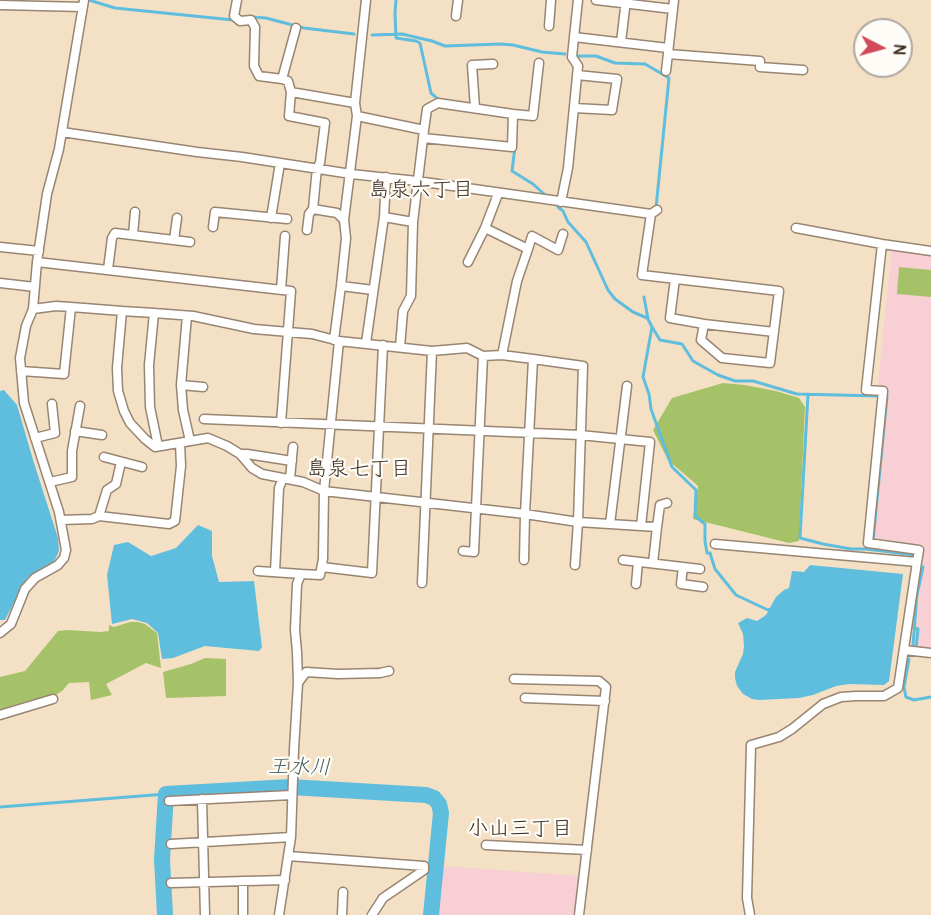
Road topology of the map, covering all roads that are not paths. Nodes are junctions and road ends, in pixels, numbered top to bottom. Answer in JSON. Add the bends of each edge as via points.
{"nodes":[{"id":1,"x":237,"y":0,"type":"edge"},
{"id":2,"x":366,"y":0,"type":"edge"},
{"id":3,"x":458,"y":0,"type":"edge"},
{"id":4,"x":551,"y":0,"type":"edge"},
{"id":5,"x":578,"y":0,"type":"edge"},
{"id":6,"x":596,"y":0,"type":"edge"},
{"id":7,"x":626,"y":2,"type":"edge"},
{"id":8,"x":20,"y":3,"type":"edge"},
{"id":9,"x":83,"y":4,"type":"edge"},
{"id":10,"x":674,"y":4,"type":"edge"},
{"id":11,"x":0,"y":5,"type":"edge"},
{"id":12,"x":456,"y":16,"type":"dead end"},
{"id":13,"x":549,"y":26,"type":"dead end"},
{"id":14,"x":296,"y":28,"type":"dead end"},
{"id":15,"x":574,"y":37,"type":"junction"},
{"id":16,"x":621,"y":42,"type":"junction"},
{"id":17,"x":668,"y":51,"type":"junction"},
{"id":18,"x":538,"y":63,"type":"dead end"},
{"id":19,"x":493,"y":64,"type":"dead end"},
{"id":20,"x":803,"y":70,"type":"dead end"},
{"id":21,"x":666,"y":71,"type":"dead end"},
{"id":22,"x":577,"y":75,"type":"junction"},
{"id":23,"x":282,"y":79,"type":"junction"},
{"id":24,"x":291,"y":92,"type":"junction"},
{"id":25,"x":355,"y":103,"type":"junction"},
{"id":26,"x":475,"y":108,"type":"junction"},
{"id":27,"x":574,"y":108,"type":"junction"},
{"id":28,"x":513,"y":114,"type":"junction"},
{"id":29,"x":357,"y":116,"type":"junction"},
{"id":30,"x":62,"y":132,"type":"junction"},
{"id":31,"x":424,"y":134,"type":"junction"},
{"id":32,"x":280,"y":163,"type":"junction"},
{"id":33,"x":317,"y":168,"type":"junction"},
{"id":34,"x":351,"y":174,"type":"junction"},
{"id":35,"x":386,"y":177,"type":"junction"},
{"id":36,"x":417,"y":182,"type":"junction"},
{"id":37,"x":498,"y":194,"type":"junction"},
{"id":38,"x":561,"y":202,"type":"junction"},
{"id":39,"x":313,"y":209,"type":"junction"},
{"id":40,"x":135,"y":212,"type":"dead end"},
{"id":41,"x":177,"y":218,"type":"dead end"},
{"id":42,"x":271,"y":218,"type":"junction"},
{"id":43,"x":384,"y":218,"type":"junction"},
{"id":44,"x":287,"y":219,"type":"dead end"},
{"id":45,"x":345,"y":220,"type":"junction"},
{"id":46,"x":413,"y":222,"type":"junction"},
{"id":47,"x":213,"y":227,"type":"dead end"},
{"id":48,"x":484,"y":228,"type":"junction"},
{"id":49,"x":796,"y":228,"type":"dead end"},
{"id":50,"x":307,"y":230,"type":"dead end"},
{"id":51,"x":563,"y":234,"type":"dead end"},
{"id":52,"x":133,"y":235,"type":"junction"},
{"id":53,"x":285,"y":236,"type":"dead end"},
{"id":54,"x":174,"y":240,"type":"junction"},
{"id":55,"x":190,"y":242,"type":"dead end"},
{"id":56,"x":882,"y":244,"type":"junction"},
{"id":57,"x":0,"y":247,"type":"edge"},
{"id":58,"x":528,"y":249,"type":"junction"},
{"id":59,"x":39,"y":251,"type":"junction"},
{"id":60,"x":931,"y":251,"type":"edge"},
{"id":61,"x":37,"y":262,"type":"junction"},
{"id":62,"x":468,"y":262,"type":"dead end"},
{"id":63,"x":108,"y":269,"type":"junction"},
{"id":64,"x":675,"y":279,"type":"junction"},
{"id":65,"x":0,"y":283,"type":"edge"},
{"id":66,"x":341,"y":286,"type":"junction"},
{"id":67,"x":35,"y":287,"type":"junction"},
{"id":68,"x":281,"y":290,"type":"junction"},
{"id":69,"x":373,"y":290,"type":"junction"},
{"id":70,"x":71,"y":307,"type":"junction"},
{"id":71,"x":33,"y":309,"type":"junction"},
{"id":72,"x":122,"y":311,"type":"junction"},
{"id":73,"x":154,"y":313,"type":"junction"},
{"id":74,"x":187,"y":316,"type":"junction"},
{"id":75,"x":704,"y":324,"type":"junction"},
{"id":76,"x":287,"y":332,"type":"junction"},
{"id":77,"x":774,"y":332,"type":"junction"},
{"id":78,"x":337,"y":340,"type":"junction"},
{"id":79,"x":366,"y":343,"type":"junction"},
{"id":80,"x":382,"y":345,"type":"junction"},
{"id":81,"x":400,"y":347,"type":"junction"},
{"id":82,"x":432,"y":351,"type":"junction"},
{"id":83,"x":483,"y":356,"type":"junction"},
{"id":84,"x":502,"y":356,"type":"junction"},
{"id":85,"x":533,"y":359,"type":"junction"},
{"id":86,"x":21,"y":371,"type":"junction"},
{"id":87,"x":181,"y":385,"type":"junction"},
{"id":88,"x":627,"y":386,"type":"dead end"},
{"id":89,"x":203,"y":387,"type":"dead end"},
{"id":90,"x":52,"y":404,"type":"dead end"},
{"id":91,"x":80,"y":406,"type":"dead end"},
{"id":92,"x":204,"y":418,"type":"dead end"},
{"id":93,"x":281,"y":423,"type":"junction"},
{"id":94,"x":331,"y":424,"type":"junction"},
{"id":95,"x":378,"y":426,"type":"junction"},
{"id":96,"x":430,"y":428,"type":"junction"},
{"id":97,"x":480,"y":430,"type":"junction"},
{"id":98,"x":75,"y":431,"type":"junction"},
{"id":99,"x":529,"y":434,"type":"junction"},
{"id":100,"x":102,"y":435,"type":"dead end"},
{"id":101,"x":580,"y":435,"type":"junction"},
{"id":102,"x":35,"y":438,"type":"junction"},
{"id":103,"x":620,"y":439,"type":"junction"},
{"id":104,"x":190,"y":441,"type":"junction"},
{"id":105,"x":180,"y":443,"type":"junction"},
{"id":106,"x":158,"y":446,"type":"junction"},
{"id":107,"x":293,"y":447,"type":"dead end"},
{"id":108,"x":240,"y":454,"type":"junction"},
{"id":109,"x":104,"y":457,"type":"dead end"},
{"id":110,"x":292,"y":461,"type":"junction"},
{"id":111,"x":121,"y":462,"type":"junction"},
{"id":112,"x":142,"y":467,"type":"dead end"},
{"id":113,"x":287,"y":479,"type":"junction"},
{"id":114,"x":50,"y":482,"type":"junction"},
{"id":115,"x":324,"y":491,"type":"junction"},
{"id":116,"x":376,"y":497,"type":"junction"},
{"id":117,"x":426,"y":502,"type":"junction"},
{"id":118,"x":667,"y":503,"type":"dead end"},
{"id":119,"x":475,"y":507,"type":"junction"},
{"id":120,"x":525,"y":514,"type":"junction"},
{"id":121,"x":99,"y":516,"type":"junction"},
{"id":122,"x":61,"y":520,"type":"junction"},
{"id":123,"x":578,"y":522,"type":"junction"},
{"id":124,"x":610,"y":524,"type":"junction"},
{"id":125,"x":641,"y":526,"type":"junction"},
{"id":126,"x":657,"y":527,"type":"junction"},
{"id":127,"x":715,"y":544,"type":"dead end"},
{"id":128,"x":464,"y":551,"type":"dead end"},
{"id":129,"x":524,"y":560,"type":"dead end"},
{"id":130,"x":623,"y":560,"type":"dead end"},
{"id":131,"x":638,"y":562,"type":"junction"},
{"id":132,"x":918,"y":562,"type":"junction"},
{"id":133,"x":653,"y":563,"type":"junction"},
{"id":134,"x":575,"y":565,"type":"dead end"},
{"id":135,"x":322,"y":567,"type":"junction"},
{"id":136,"x":683,"y":567,"type":"junction"},
{"id":137,"x":700,"y":569,"type":"dead end"},
{"id":138,"x":258,"y":571,"type":"dead end"},
{"id":139,"x":275,"y":572,"type":"junction"},
{"id":140,"x":301,"y":574,"type":"junction"},
{"id":141,"x":422,"y":584,"type":"dead end"},
{"id":142,"x":636,"y":584,"type":"dead end"},
{"id":143,"x":703,"y":587,"type":"dead end"},
{"id":144,"x":0,"y":633,"type":"edge"},
{"id":145,"x":904,"y":650,"type":"junction"},
{"id":146,"x":931,"y":653,"type":"edge"},
{"id":147,"x":388,"y":670,"type":"dead end"},
{"id":148,"x":514,"y":679,"type":"dead end"},
{"id":149,"x":298,"y":683,"type":"junction"},
{"id":150,"x":525,"y":698,"type":"dead end"},
{"id":151,"x":53,"y":699,"type":"dead end"},
{"id":152,"x":604,"y":700,"type":"junction"},
{"id":153,"x":0,"y":715,"type":"edge"},
{"id":154,"x":292,"y":795,"type":"junction"},
{"id":155,"x":202,"y":799,"type":"junction"},
{"id":156,"x":169,"y":801,"type":"dead end"},
{"id":157,"x":291,"y":837,"type":"junction"},
{"id":158,"x":203,"y":842,"type":"junction"},
{"id":159,"x":171,"y":844,"type":"dead end"},
{"id":160,"x":486,"y":845,"type":"dead end"},
{"id":161,"x":587,"y":850,"type":"junction"},
{"id":162,"x":288,"y":856,"type":"junction"},
{"id":163,"x":285,"y":880,"type":"junction"},
{"id":164,"x":243,"y":881,"type":"junction"},
{"id":165,"x":205,"y":882,"type":"junction"},
{"id":166,"x":171,"y":883,"type":"dead end"},
{"id":167,"x":343,"y":892,"type":"dead end"},
{"id":168,"x":205,"y":915,"type":"edge"},
{"id":169,"x":243,"y":915,"type":"edge"},
{"id":170,"x":279,"y":915,"type":"edge"},
{"id":171,"x":342,"y":915,"type":"edge"},
{"id":172,"x":372,"y":915,"type":"edge"},
{"id":173,"x":579,"y":915,"type":"edge"},
{"id":174,"x":750,"y":915,"type":"edge"}],
"edges":[{"from":1,"to":23,"type":"street","via":[[234,16],[240,21],[250,20],[255,27],[254,66],[259,76]]},
{"from":2,"to":25,"type":"street"},
{"from":3,"to":12,"type":"street"},
{"from":4,"to":13,"type":"street"},
{"from":5,"to":15,"type":"street"},
{"from":6,"to":7,"type":"street"},
{"from":7,"to":10,"type":"street"},
{"from":7,"to":16,"type":"street"},
{"from":8,"to":9,"type":"street"},
{"from":8,"to":11,"type":"street"},
{"from":9,"to":30,"type":"street"},
{"from":10,"to":17,"type":"street"},
{"from":14,"to":23,"type":"street"},
{"from":15,"to":16,"type":"street"},
{"from":15,"to":22,"type":"street","via":[[572,57],[578,66]]},
{"from":16,"to":17,"type":"street"},
{"from":17,"to":20,"type":"street","via":[[760,61],[760,67]]},
{"from":17,"to":21,"type":"street"},
{"from":18,"to":28,"type":"street","via":[[533,116]]},
{"from":19,"to":26,"type":"street","via":[[472,65]]},
{"from":22,"to":27,"type":"street"},
{"from":22,"to":27,"type":"street","via":[[617,80],[612,110]]},
{"from":23,"to":24,"type":"street","via":[[288,81]]},
{"from":24,"to":25,"type":"street"},
{"from":24,"to":33,"type":"street","via":[[288,116],[325,123]]},
{"from":25,"to":29,"type":"street"},
{"from":26,"to":28,"type":"street"},
{"from":26,"to":31,"type":"street","via":[[438,103],[427,109]]},
{"from":27,"to":38,"type":"street"},
{"from":28,"to":31,"type":"street","via":[[512,147]]},
{"from":29,"to":31,"type":"street"},
{"from":29,"to":34,"type":"street"},
{"from":30,"to":32,"type":"street"},
{"from":30,"to":59,"type":"street"},
{"from":31,"to":36,"type":"street"},
{"from":32,"to":33,"type":"street"},
{"from":32,"to":42,"type":"street"},
{"from":33,"to":34,"type":"street"},
{"from":33,"to":39,"type":"street"},
{"from":34,"to":35,"type":"street"},
{"from":34,"to":45,"type":"street"},
{"from":35,"to":36,"type":"street"},
{"from":35,"to":43,"type":"street"},
{"from":36,"to":37,"type":"street"},
{"from":36,"to":46,"type":"street"},
{"from":37,"to":38,"type":"street"},
{"from":37,"to":48,"type":"street"},
{"from":38,"to":64,"type":"street","via":[[654,212],[642,276]]},
{"from":39,"to":45,"type":"street","via":[[337,213]]},
{"from":39,"to":50,"type":"street"},
{"from":40,"to":52,"type":"street"},
{"from":41,"to":54,"type":"street"},
{"from":42,"to":44,"type":"street"},
{"from":42,"to":47,"type":"street","via":[[215,212]]},
{"from":43,"to":46,"type":"street"},
{"from":43,"to":69,"type":"street"},
{"from":45,"to":66,"type":"street"},
{"from":46,"to":81,"type":"street","via":[[411,296],[403,312]]},
{"from":48,"to":58,"type":"street"},
{"from":48,"to":62,"type":"street"},
{"from":49,"to":56,"type":"street"},
{"from":51,"to":58,"type":"street","via":[[558,250],[532,236]]},
{"from":52,"to":54,"type":"street"},
{"from":52,"to":63,"type":"street","via":[[115,233]]},
{"from":53,"to":68,"type":"street"},
{"from":54,"to":55,"type":"street"},
{"from":56,"to":60,"type":"street"},
{"from":56,"to":132,"type":"street","via":[[866,390],[883,391],[868,543],[919,550]]},
{"from":57,"to":59,"type":"street"},
{"from":58,"to":84,"type":"street","via":[[517,281]]},
{"from":59,"to":61,"type":"street"},
{"from":61,"to":63,"type":"street"},
{"from":61,"to":67,"type":"street"},
{"from":63,"to":68,"type":"street"},
{"from":64,"to":75,"type":"street","via":[[670,318]]},
{"from":64,"to":77,"type":"street","via":[[779,291]]},
{"from":65,"to":67,"type":"street"},
{"from":66,"to":69,"type":"street"},
{"from":66,"to":78,"type":"street"},
{"from":67,"to":71,"type":"street"},
{"from":68,"to":76,"type":"street","via":[[291,291]]},
{"from":69,"to":79,"type":"street"},
{"from":70,"to":71,"type":"street"},
{"from":70,"to":72,"type":"street"},
{"from":70,"to":86,"type":"street","via":[[64,374]]},
{"from":71,"to":86,"type":"street","via":[[26,326]]},
{"from":72,"to":73,"type":"street"},
{"from":72,"to":106,"type":"street","via":[[118,391],[130,423]]},
{"from":73,"to":74,"type":"street"},
{"from":73,"to":106,"type":"street","via":[[150,407]]},
{"from":74,"to":76,"type":"street"},
{"from":74,"to":87,"type":"street"},
{"from":75,"to":77,"type":"street"},
{"from":75,"to":77,"type":"street","via":[[701,340],[722,358],[770,363]]},
{"from":76,"to":78,"type":"street"},
{"from":76,"to":93,"type":"street"},
{"from":78,"to":79,"type":"street"},
{"from":78,"to":94,"type":"street"},
{"from":79,"to":80,"type":"street"},
{"from":80,"to":81,"type":"street"},
{"from":80,"to":95,"type":"street"},
{"from":81,"to":82,"type":"street"},
{"from":82,"to":83,"type":"street","via":[[467,348]]},
{"from":82,"to":96,"type":"street"},
{"from":83,"to":84,"type":"street"},
{"from":83,"to":97,"type":"street"},
{"from":84,"to":85,"type":"street"},
{"from":85,"to":99,"type":"street"},
{"from":85,"to":101,"type":"street","via":[[583,366]]},
{"from":86,"to":102,"type":"street","via":[[24,403]]},
{"from":87,"to":89,"type":"street"},
{"from":87,"to":104,"type":"street"},
{"from":88,"to":103,"type":"street"},
{"from":90,"to":102,"type":"street","via":[[55,433]]},
{"from":91,"to":98,"type":"street"},
{"from":92,"to":93,"type":"street"},
{"from":93,"to":94,"type":"street"},
{"from":94,"to":95,"type":"street"},
{"from":94,"to":115,"type":"street"},
{"from":95,"to":96,"type":"street"},
{"from":95,"to":116,"type":"street"},
{"from":96,"to":97,"type":"street"},
{"from":96,"to":117,"type":"street"},
{"from":97,"to":99,"type":"street"},
{"from":97,"to":119,"type":"street"},
{"from":98,"to":100,"type":"street"},
{"from":98,"to":114,"type":"street","via":[[72,477]]},
{"from":99,"to":101,"type":"street"},
{"from":99,"to":120,"type":"street"},
{"from":101,"to":103,"type":"street"},
{"from":101,"to":123,"type":"street"},
{"from":102,"to":114,"type":"street"},
{"from":103,"to":124,"type":"street"},
{"from":103,"to":125,"type":"street","via":[[650,442]]},
{"from":104,"to":105,"type":"street"},
{"from":104,"to":108,"type":"street","via":[[208,438]]},
{"from":105,"to":106,"type":"street"},
{"from":105,"to":121,"type":"street","via":[[175,520],[169,524]]},
{"from":107,"to":110,"type":"street"},
{"from":108,"to":110,"type":"street"},
{"from":108,"to":113,"type":"street","via":[[262,474]]},
{"from":109,"to":111,"type":"street"},
{"from":110,"to":113,"type":"street"},
{"from":111,"to":112,"type":"street"},
{"from":111,"to":121,"type":"street","via":[[116,484],[107,490]]},
{"from":113,"to":115,"type":"street"},
{"from":113,"to":139,"type":"street","via":[[279,488]]},
{"from":114,"to":122,"type":"street"},
{"from":115,"to":116,"type":"street"},
{"from":115,"to":135,"type":"street"},
{"from":116,"to":117,"type":"street"},
{"from":116,"to":135,"type":"street","via":[[372,573]]},
{"from":117,"to":119,"type":"street"},
{"from":117,"to":141,"type":"street"},
{"from":118,"to":126,"type":"street","via":[[660,505]]},
{"from":119,"to":120,"type":"street"},
{"from":119,"to":128,"type":"street","via":[[474,552]]},
{"from":120,"to":123,"type":"street"},
{"from":120,"to":129,"type":"street"},
{"from":121,"to":122,"type":"street"},
{"from":122,"to":144,"type":"street","via":[[64,558],[25,589],[11,624]]},
{"from":123,"to":124,"type":"street"},
{"from":123,"to":134,"type":"street"},
{"from":124,"to":125,"type":"street"},
{"from":125,"to":126,"type":"street"},
{"from":126,"to":133,"type":"street"},
{"from":127,"to":132,"type":"street"},
{"from":130,"to":131,"type":"street"},
{"from":131,"to":133,"type":"street"},
{"from":131,"to":142,"type":"street"},
{"from":132,"to":145,"type":"street"},
{"from":133,"to":136,"type":"street"},
{"from":135,"to":140,"type":"street","via":[[320,575]]},
{"from":136,"to":137,"type":"street"},
{"from":136,"to":143,"type":"street","via":[[681,584]]},
{"from":138,"to":139,"type":"street"},
{"from":139,"to":140,"type":"street"},
{"from":140,"to":149,"type":"street","via":[[295,630]]},
{"from":145,"to":146,"type":"street"},
{"from":145,"to":174,"type":"street","via":[[898,688],[884,696],[841,697],[823,704],[779,737],[751,745],[747,898]]},
{"from":147,"to":149,"type":"street","via":[[306,672]]},
{"from":148,"to":152,"type":"street","via":[[599,681],[606,687]]},
{"from":149,"to":154,"type":"street"},
{"from":150,"to":152,"type":"street"},
{"from":151,"to":153,"type":"street"},
{"from":152,"to":161,"type":"street"},
{"from":154,"to":155,"type":"street"},
{"from":154,"to":157,"type":"street"},
{"from":155,"to":156,"type":"street"},
{"from":155,"to":158,"type":"street"},
{"from":157,"to":158,"type":"street"},
{"from":157,"to":162,"type":"street"},
{"from":158,"to":159,"type":"street"},
{"from":158,"to":165,"type":"street"},
{"from":160,"to":161,"type":"street"},
{"from":161,"to":173,"type":"street"},
{"from":162,"to":163,"type":"street"},
{"from":162,"to":172,"type":"street","via":[[424,866],[424,870],[383,898]]},
{"from":163,"to":164,"type":"street"},
{"from":163,"to":170,"type":"street"},
{"from":164,"to":165,"type":"street"},
{"from":164,"to":169,"type":"street"},
{"from":165,"to":166,"type":"street"},
{"from":165,"to":168,"type":"street"},
{"from":167,"to":171,"type":"street"}]}
